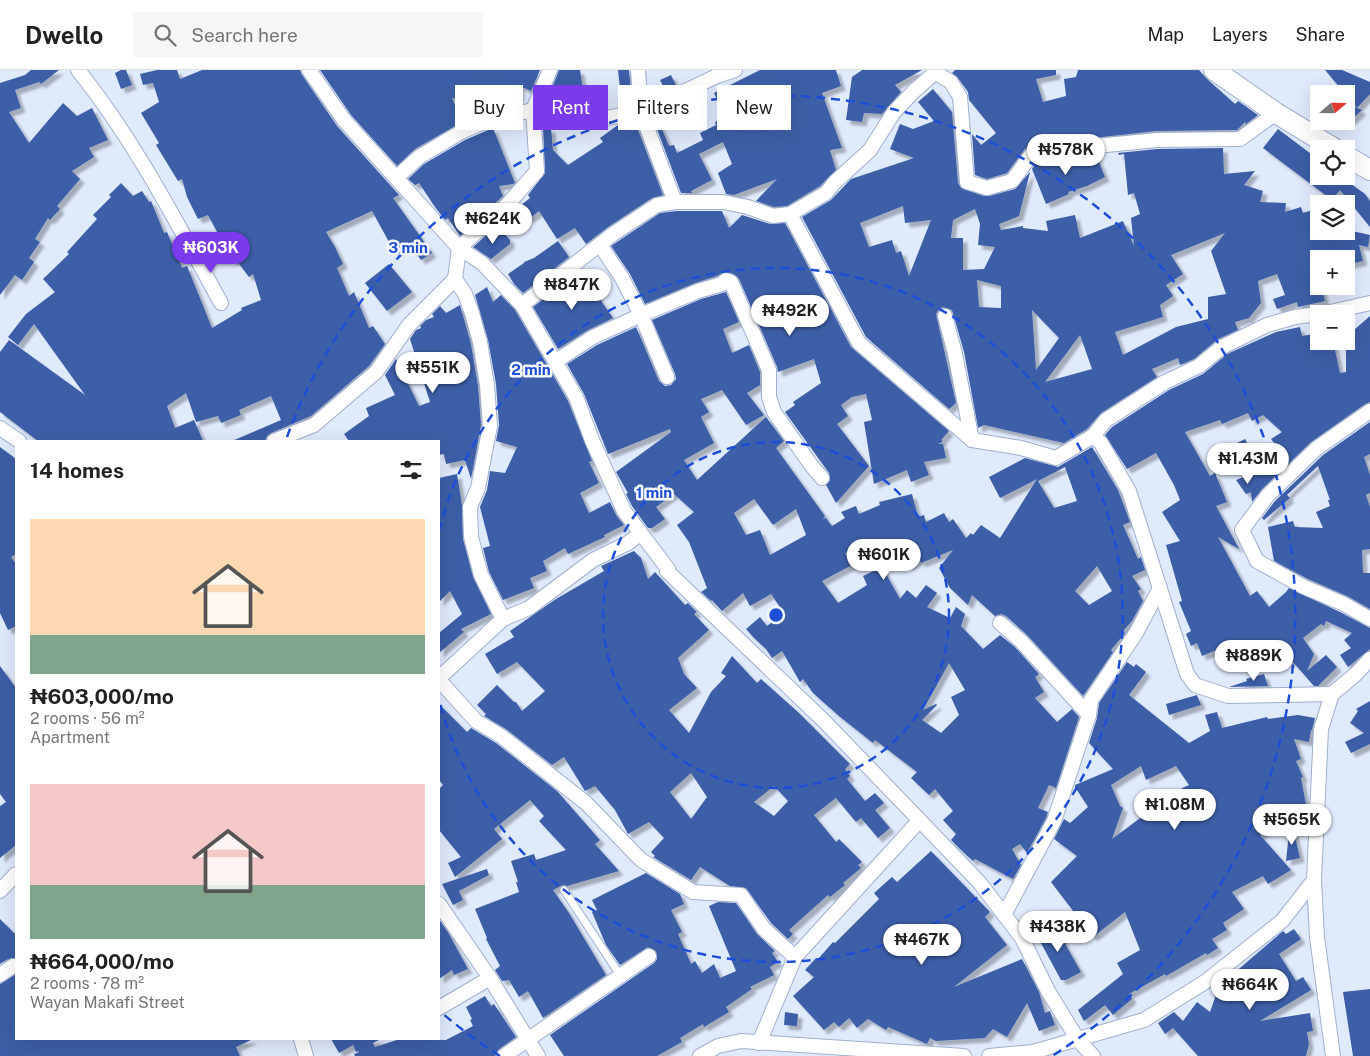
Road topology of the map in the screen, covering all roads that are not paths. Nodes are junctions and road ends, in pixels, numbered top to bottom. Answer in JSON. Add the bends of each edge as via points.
{"nodes":[{"id":1,"x":78,"y":70,"type":"edge"},
{"id":2,"x":309,"y":70,"type":"edge"},
{"id":3,"x":550,"y":70,"type":"edge"},
{"id":4,"x":638,"y":70,"type":"edge"},
{"id":5,"x":735,"y":70,"type":"edge"},
{"id":6,"x":1214,"y":70,"type":"edge"},
{"id":7,"x":937,"y":71,"type":"edge"},
{"id":8,"x":544,"y":85,"type":"edge"},
{"id":9,"x":639,"y":85,"type":"edge"},
{"id":10,"x":698,"y":85,"type":"edge"},
{"id":11,"x":533,"y":110,"type":"edge"},
{"id":12,"x":1276,"y":113,"type":"junction"},
{"id":13,"x":534,"y":130,"type":"edge"},
{"id":14,"x":648,"y":130,"type":"edge"},
{"id":15,"x":1320,"y":140,"type":"edge"},
{"id":16,"x":1355,"y":161,"type":"edge"},
{"id":17,"x":1370,"y":170,"type":"edge"},
{"id":18,"x":397,"y":177,"type":"junction"},
{"id":19,"x":675,"y":202,"type":"junction"},
{"id":20,"x":790,"y":214,"type":"junction"},
{"id":21,"x":600,"y":245,"type":"junction"},
{"id":22,"x":459,"y":248,"type":"junction"},
{"id":23,"x":455,"y":279,"type":"junction"},
{"id":24,"x":1370,"y":302,"type":"edge"},
{"id":25,"x":221,"y":303,"type":"dead end"},
{"id":26,"x":522,"y":304,"type":"junction"},
{"id":27,"x":1355,"y":306,"type":"edge"},
{"id":28,"x":641,"y":315,"type":"junction"},
{"id":29,"x":1310,"y":315,"type":"edge"},
{"id":30,"x":945,"y":316,"type":"dead end"},
{"id":31,"x":556,"y":361,"type":"junction"},
{"id":32,"x":667,"y":377,"type":"dead end"},
{"id":33,"x":1370,"y":411,"type":"edge"},
{"id":34,"x":0,"y":428,"type":"edge"},
{"id":35,"x":1093,"y":436,"type":"junction"},
{"id":36,"x":18,"y":440,"type":"edge"},
{"id":37,"x":276,"y":440,"type":"edge"},
{"id":38,"x":972,"y":440,"type":"junction"},
{"id":39,"x":822,"y":478,"type":"dead end"},
{"id":40,"x":640,"y":534,"type":"junction"},
{"id":41,"x":1160,"y":588,"type":"junction"},
{"id":42,"x":504,"y":619,"type":"junction"},
{"id":43,"x":1370,"y":619,"type":"edge"},
{"id":44,"x":1000,"y":622,"type":"dead end"},
{"id":45,"x":1370,"y":658,"type":"edge"},
{"id":46,"x":440,"y":678,"type":"edge"},
{"id":47,"x":440,"y":680,"type":"edge"},
{"id":48,"x":1332,"y":694,"type":"junction"},
{"id":49,"x":1089,"y":716,"type":"junction"},
{"id":50,"x":919,"y":821,"type":"junction"},
{"id":51,"x":15,"y":875,"type":"edge"},
{"id":52,"x":1314,"y":880,"type":"junction"},
{"id":53,"x":564,"y":890,"type":"dead end"},
{"id":54,"x":0,"y":891,"type":"edge"},
{"id":55,"x":440,"y":905,"type":"edge"},
{"id":56,"x":1004,"y":915,"type":"junction"},
{"id":57,"x":649,"y":956,"type":"dead end"},
{"id":58,"x":794,"y":957,"type":"junction"},
{"id":59,"x":13,"y":966,"type":"dead end"},
{"id":60,"x":0,"y":975,"type":"edge"},
{"id":61,"x":620,"y":975,"type":"junction"},
{"id":62,"x":490,"y":978,"type":"junction"},
{"id":63,"x":440,"y":1007,"type":"edge"},
{"id":64,"x":301,"y":1040,"type":"edge"},
{"id":65,"x":527,"y":1040,"type":"junction"},
{"id":66,"x":1078,"y":1040,"type":"junction"},
{"id":67,"x":759,"y":1043,"type":"junction"},
{"id":68,"x":1034,"y":1054,"type":"edge"},
{"id":69,"x":306,"y":1056,"type":"edge"},
{"id":70,"x":504,"y":1056,"type":"edge"},
{"id":71,"x":538,"y":1056,"type":"edge"},
{"id":72,"x":700,"y":1056,"type":"edge"},
{"id":73,"x":964,"y":1056,"type":"edge"},
{"id":74,"x":989,"y":1056,"type":"edge"},
{"id":75,"x":1093,"y":1056,"type":"edge"},
{"id":76,"x":1334,"y":1056,"type":"edge"}],
"edges":[{"from":1,"to":25,"type":"street","via":[[104,102],[162,196]]},
{"from":2,"to":18,"type":"street","via":[[344,120]]},
{"from":3,"to":8,"type":"street"},
{"from":4,"to":9,"type":"street"},
{"from":5,"to":10,"type":"street"},
{"from":6,"to":12,"type":"street"},
{"from":7,"to":12,"type":"street","via":[[951,82],[960,97],[968,182],[987,188],[1012,181],[1032,154],[1157,140],[1240,139]]},
{"from":7,"to":20,"type":"street","via":[[894,112],[870,150],[826,193]]},
{"from":11,"to":18,"type":"street","via":[[493,118],[461,132],[419,157]]},
{"from":12,"to":15,"type":"street"},
{"from":13,"to":22,"type":"street","via":[[537,171],[507,205]]},
{"from":14,"to":19,"type":"street"},
{"from":16,"to":17,"type":"street"},
{"from":18,"to":22,"type":"street"},
{"from":19,"to":20,"type":"street","via":[[724,202],[773,216]]},
{"from":19,"to":21,"type":"street","via":[[657,205]]},
{"from":20,"to":38,"type":"street","via":[[859,343]]},
{"from":21,"to":26,"type":"street"},
{"from":21,"to":28,"type":"street"},
{"from":22,"to":23,"type":"street"},
{"from":22,"to":26,"type":"street","via":[[482,263]]},
{"from":23,"to":37,"type":"street","via":[[409,325],[376,372],[314,425]]},
{"from":23,"to":42,"type":"street","via":[[465,294],[480,342],[490,426],[478,488],[470,507],[471,537],[481,574]]},
{"from":24,"to":27,"type":"street"},
{"from":26,"to":31,"type":"street"},
{"from":28,"to":31,"type":"street","via":[[594,337]]},
{"from":28,"to":32,"type":"street"},
{"from":28,"to":39,"type":"street","via":[[726,280],[731,282],[769,370],[769,397],[774,412]]},
{"from":29,"to":35,"type":"street","via":[[1267,325],[1222,347],[1199,366],[1165,382],[1106,420]]},
{"from":30,"to":38,"type":"street"},
{"from":31,"to":40,"type":"street","via":[[576,397],[624,511]]},
{"from":33,"to":43,"type":"street","via":[[1317,448],[1268,495],[1242,530],[1257,561]]},
{"from":34,"to":36,"type":"street"},
{"from":35,"to":38,"type":"street","via":[[1056,458]]},
{"from":35,"to":41,"type":"street","via":[[1101,443],[1130,492]]},
{"from":40,"to":42,"type":"street","via":[[593,560],[529,608]]},
{"from":40,"to":50,"type":"street","via":[[667,571],[824,720]]},
{"from":41,"to":48,"type":"street","via":[[1187,674],[1195,685],[1228,696]]},
{"from":41,"to":49,"type":"street","via":[[1136,634],[1091,700]]},
{"from":42,"to":46,"type":"street"},
{"from":44,"to":49,"type":"street"},
{"from":45,"to":48,"type":"street"},
{"from":47,"to":58,"type":"street","via":[[476,721],[502,736],[586,803],[641,860],[693,892],[741,895],[764,929]]},
{"from":48,"to":52,"type":"street","via":[[1321,729]]},
{"from":49,"to":56,"type":"street","via":[[1054,821]]},
{"from":50,"to":56,"type":"street","via":[[980,882]]},
{"from":50,"to":58,"type":"street"},
{"from":51,"to":54,"type":"street"},
{"from":52,"to":66,"type":"street","via":[[1282,920],[1205,982],[1144,1020]]},
{"from":52,"to":76,"type":"street"},
{"from":53,"to":61,"type":"lane"},
{"from":55,"to":62,"type":"street"},
{"from":56,"to":66,"type":"street","via":[[1022,938],[1048,991]]},
{"from":57,"to":61,"type":"street"},
{"from":58,"to":67,"type":"street"},
{"from":59,"to":60,"type":"street"},
{"from":61,"to":65,"type":"street"},
{"from":62,"to":63,"type":"street"},
{"from":62,"to":65,"type":"street"},
{"from":64,"to":69,"type":"street"},
{"from":65,"to":70,"type":"street"},
{"from":65,"to":71,"type":"street"},
{"from":66,"to":68,"type":"street"},
{"from":66,"to":75,"type":"street"},
{"from":67,"to":72,"type":"street","via":[[742,1041],[718,1046]]},
{"from":67,"to":73,"type":"street"},
{"from":68,"to":74,"type":"street"}]}
